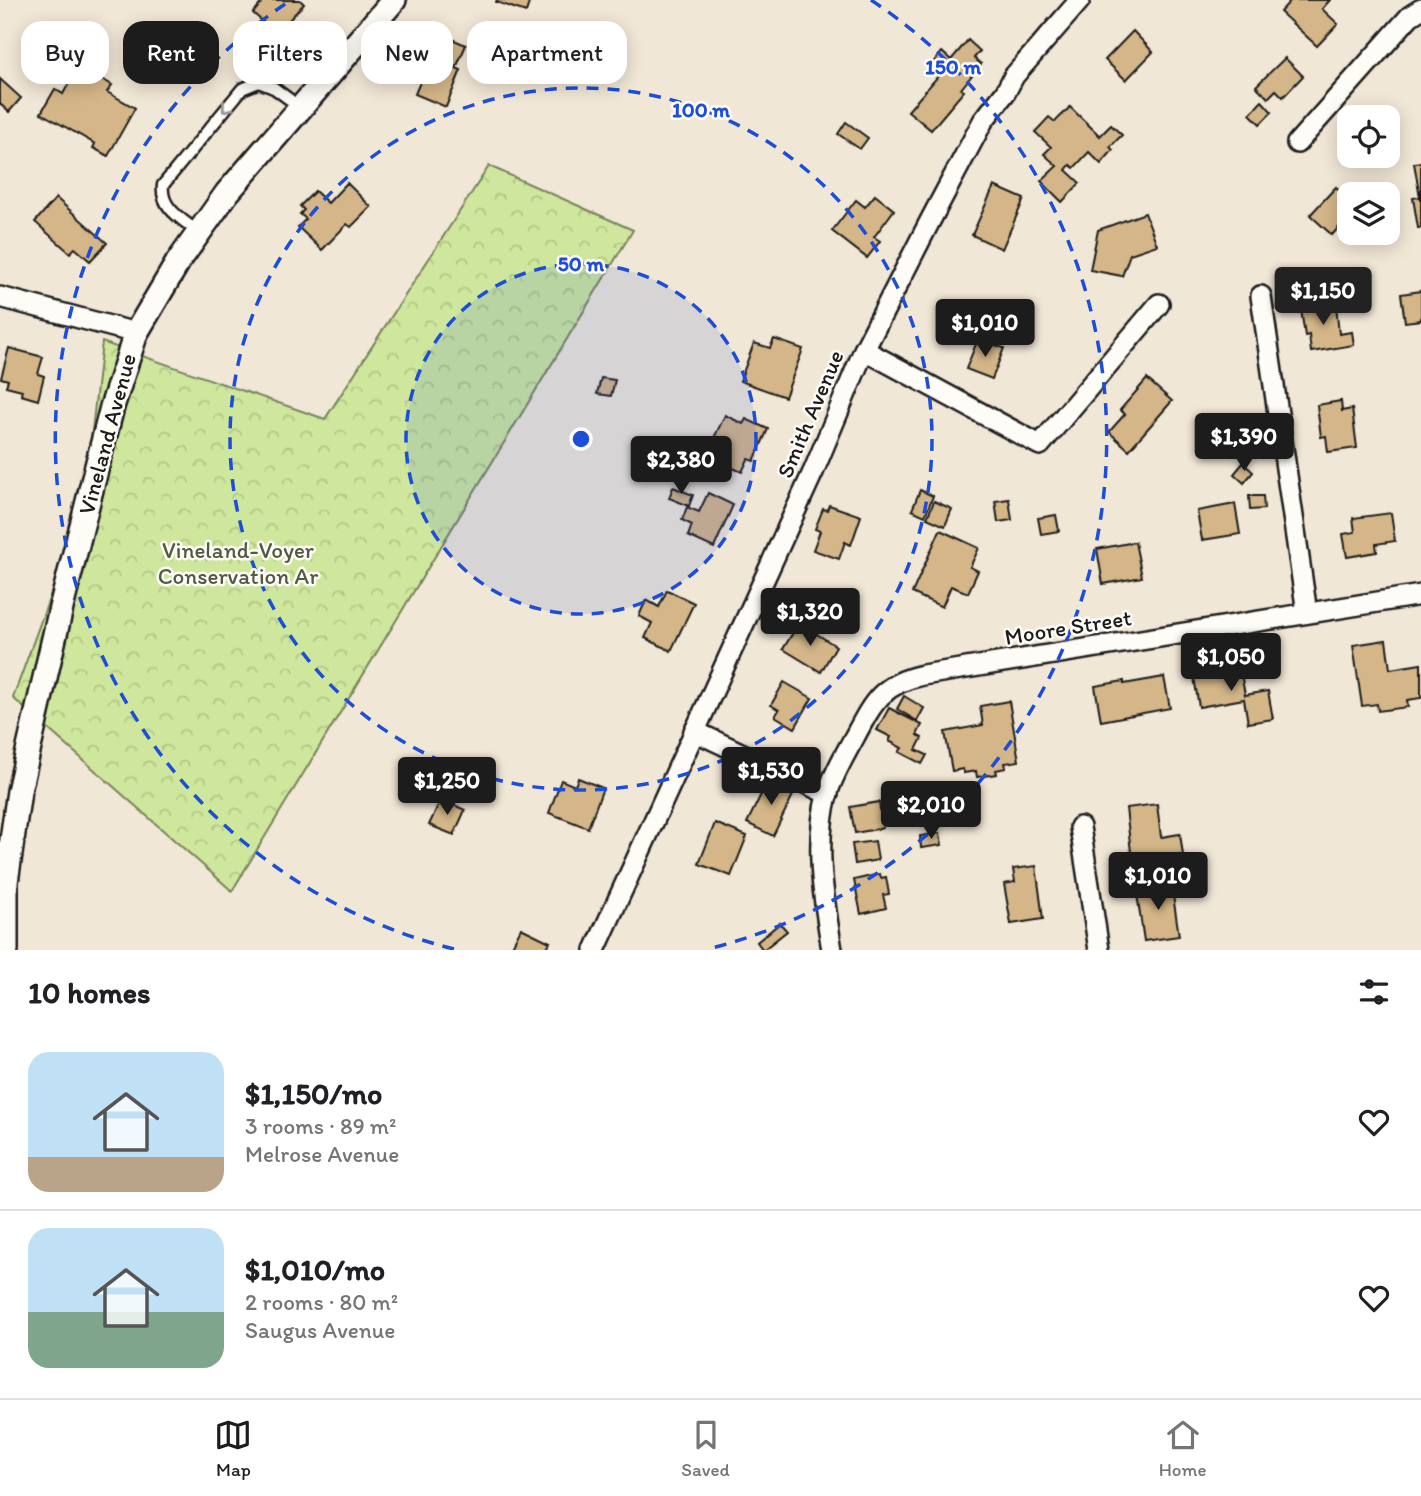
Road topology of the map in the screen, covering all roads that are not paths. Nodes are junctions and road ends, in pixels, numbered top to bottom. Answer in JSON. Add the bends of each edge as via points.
{"nodes":[{"id":1,"x":394,"y":0,"type":"edge"},
{"id":2,"x":1080,"y":0,"type":"edge"},
{"id":3,"x":1421,"y":9,"type":"edge"},
{"id":4,"x":301,"y":108,"type":"junction"},
{"id":5,"x":1297,"y":143,"type":"dead end"},
{"id":6,"x":198,"y":233,"type":"junction"},
{"id":7,"x":1261,"y":296,"type":"dead end"},
{"id":8,"x":0,"y":297,"type":"edge"},
{"id":9,"x":1159,"y":304,"type":"dead end"},
{"id":10,"x":136,"y":333,"type":"junction"},
{"id":11,"x":864,"y":350,"type":"junction"},
{"id":12,"x":1421,"y":595,"type":"edge"},
{"id":13,"x":1307,"y":613,"type":"junction"},
{"id":14,"x":694,"y":731,"type":"junction"},
{"id":15,"x":828,"y":794,"type":"junction"},
{"id":16,"x":1080,"y":827,"type":"dead end"},
{"id":17,"x":6,"y":950,"type":"edge"},
{"id":18,"x":595,"y":950,"type":"edge"},
{"id":19,"x":832,"y":950,"type":"edge"},
{"id":20,"x":1099,"y":950,"type":"edge"}],
"edges":[{"from":1,"to":4,"type":"street","name":"Vineland Avenue"},
{"from":2,"to":11,"type":"street","name":"Smith Avenue","via":[[1014,76],[972,139]]},
{"from":3,"to":5,"type":"street"},
{"from":4,"to":6,"type":"street","name":"Vineland Avenue"},
{"from":4,"to":6,"type":"lane","one_way":true,"via":[[259,82],[242,89],[163,186],[166,205]]},
{"from":6,"to":10,"type":"street","name":"Vineland Avenue"},
{"from":7,"to":13,"type":"street"},
{"from":8,"to":10,"type":"street"},
{"from":9,"to":11,"type":"street","via":[[1040,444]]},
{"from":10,"to":17,"type":"street","name":"Vineland Avenue","via":[[112,407],[19,791],[6,882]]},
{"from":11,"to":14,"type":"street","name":"Smith Avenue"},
{"from":12,"to":13,"type":"street","name":"Moore Street"},
{"from":13,"to":15,"type":"street","name":"Moore Street","via":[[907,678],[871,706]]},
{"from":14,"to":15,"type":"street"},
{"from":14,"to":18,"type":"street","name":"Smith Avenue"},
{"from":15,"to":19,"type":"street","name":"Moore Street","via":[[822,866]]},
{"from":16,"to":20,"type":"street"}]}
